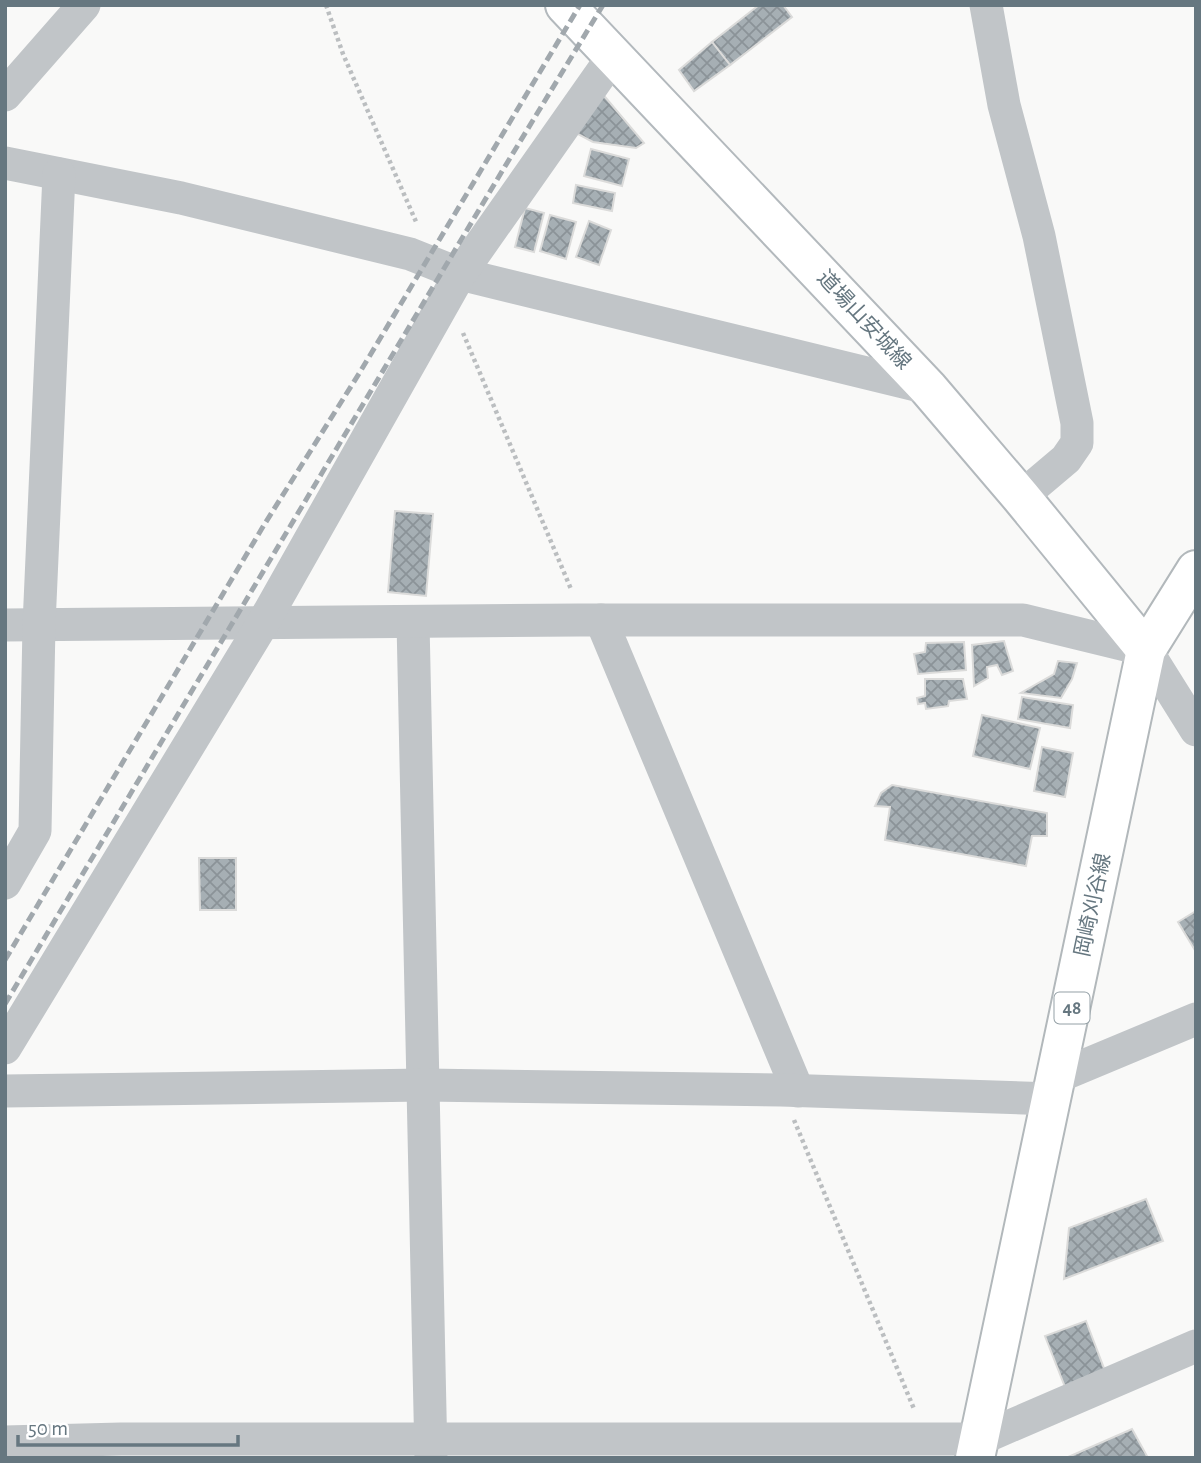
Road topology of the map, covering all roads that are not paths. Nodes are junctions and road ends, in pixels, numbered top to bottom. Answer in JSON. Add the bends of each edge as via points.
{"nodes":[{"id":1,"x":84,"y":5,"type":"edge"},
{"id":2,"x":565,"y":5,"type":"edge"},
{"id":3,"x":986,"y":5,"type":"edge"},
{"id":4,"x":614,"y":55,"type":"junction"},
{"id":5,"x":5,"y":95,"type":"edge"},
{"id":6,"x":5,"y":163,"type":"edge"},
{"id":7,"x":59,"y":174,"type":"junction"},
{"id":8,"x":460,"y":274,"type":"junction"},
{"id":9,"x":928,"y":388,"type":"junction"},
{"id":10,"x":1021,"y":496,"type":"junction"},
{"id":11,"x":1196,"y":570,"type":"edge"},
{"id":12,"x":601,"y":620,"type":"junction"},
{"id":13,"x":413,"y":622,"type":"junction"},
{"id":14,"x":263,"y":623,"type":"junction"},
{"id":15,"x":5,"y":625,"type":"edge"},
{"id":16,"x":38,"y":625,"type":"junction"},
{"id":17,"x":1146,"y":650,"type":"junction"},
{"id":18,"x":1196,"y":730,"type":"edge"},
{"id":19,"x":5,"y":883,"type":"edge"},
{"id":20,"x":1196,"y":1019,"type":"edge"},
{"id":21,"x":5,"y":1048,"type":"edge"},
{"id":22,"x":425,"y":1085,"type":"junction"},
{"id":23,"x":1055,"y":1088,"type":"junction"},
{"id":24,"x":5,"y":1091,"type":"edge"},
{"id":25,"x":798,"y":1091,"type":"junction"},
{"id":26,"x":1192,"y":1357,"type":"edge"},
{"id":27,"x":5,"y":1442,"type":"edge"},
{"id":28,"x":431,"y":1448,"type":"edge"},
{"id":29,"x":978,"y":1449,"type":"edge"}],
"edges":[{"from":1,"to":5,"type":"street"},
{"from":2,"to":4,"type":"main road","name":"道場山安城線"},
{"from":3,"to":10,"type":"street","via":[[1004,105],[1039,236],[1077,423],[1077,443],[1066,459]]},
{"from":4,"to":8,"type":"street"},
{"from":4,"to":9,"type":"main road","name":"道場山安城線"},
{"from":6,"to":7,"type":"street"},
{"from":7,"to":8,"type":"street","via":[[181,198],[410,254]]},
{"from":7,"to":16,"type":"street"},
{"from":8,"to":9,"type":"street"},
{"from":8,"to":14,"type":"street"},
{"from":9,"to":10,"type":"main road","name":"道場山安城線"},
{"from":10,"to":17,"type":"main road","name":"道場山安城線"},
{"from":11,"to":17,"type":"main road","name":"岡崎刈谷線","number":"48"},
{"from":12,"to":13,"type":"street"},
{"from":12,"to":17,"type":"street","via":[[1023,620]]},
{"from":12,"to":25,"type":"street"},
{"from":13,"to":14,"type":"street"},
{"from":13,"to":22,"type":"street"},
{"from":14,"to":16,"type":"street"},
{"from":14,"to":21,"type":"street"},
{"from":15,"to":16,"type":"street"},
{"from":16,"to":19,"type":"street","via":[[35,831]]},
{"from":17,"to":18,"type":"street"},
{"from":17,"to":23,"type":"main road","name":"岡崎刈谷線","number":"48"},
{"from":20,"to":23,"type":"street"},
{"from":22,"to":24,"type":"street"},
{"from":22,"to":25,"type":"street"},
{"from":22,"to":28,"type":"street"},
{"from":23,"to":25,"type":"street"},
{"from":23,"to":29,"type":"main road","name":"岡崎刈谷線","number":"48"},
{"from":26,"to":29,"type":"street"},
{"from":27,"to":28,"type":"street","via":[[121,1439]]},
{"from":28,"to":29,"type":"street"}]}
